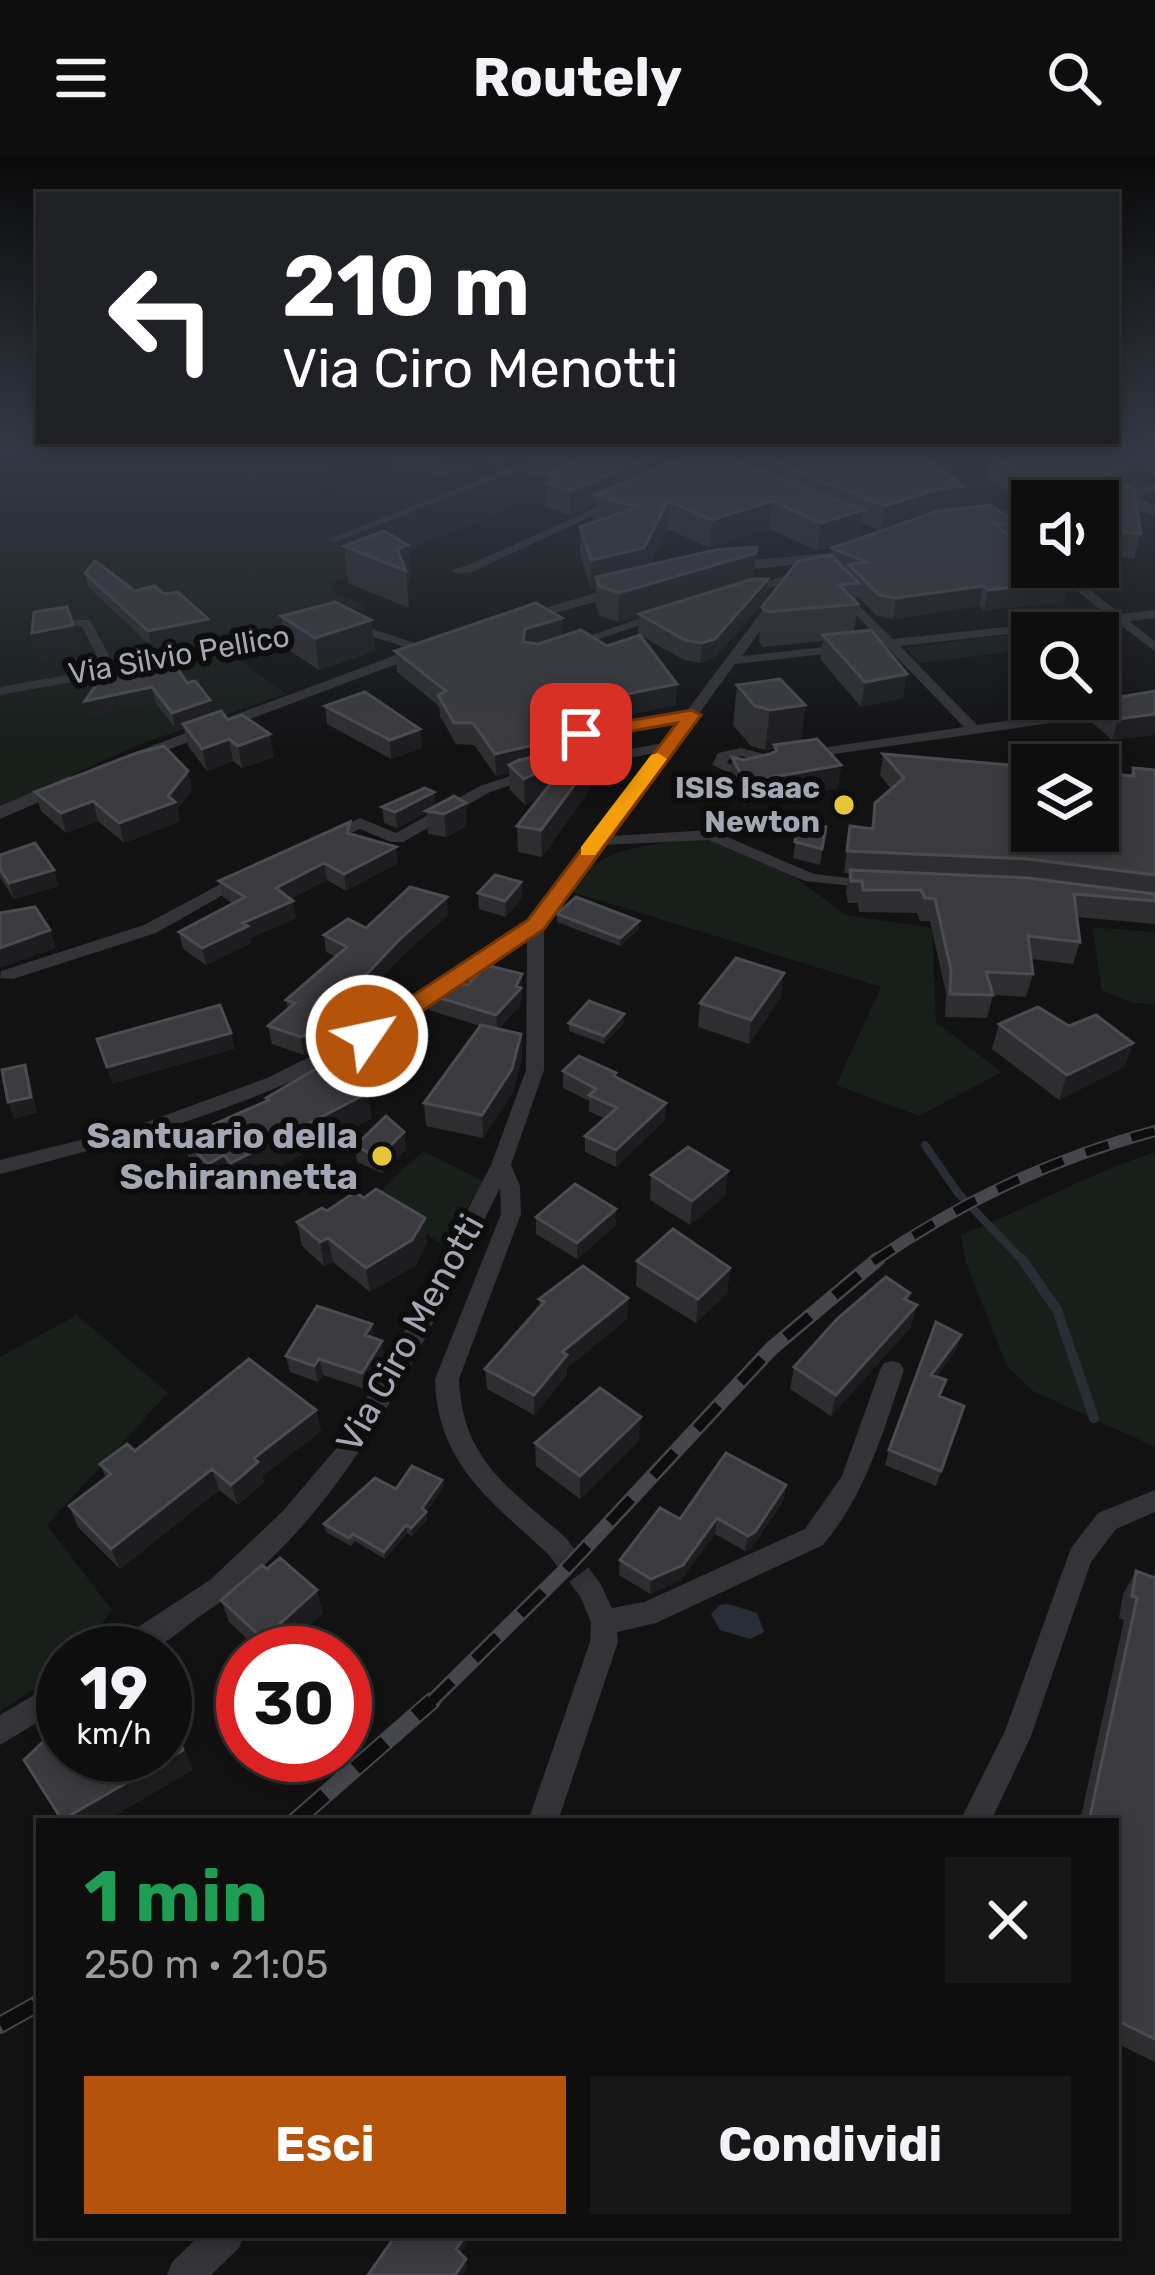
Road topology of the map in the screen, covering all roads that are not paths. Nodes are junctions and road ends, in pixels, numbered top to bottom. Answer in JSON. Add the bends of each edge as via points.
{"nodes":[{"id":1,"x":512,"y":550,"type":"edge"},
{"id":2,"x":843,"y":553,"type":"edge"},
{"id":3,"x":802,"y":567,"type":"junction"},
{"id":4,"x":457,"y":570,"type":"dead end"},
{"id":5,"x":697,"y":572,"type":"edge"},
{"id":6,"x":642,"y":585,"type":"edge"},
{"id":7,"x":1080,"y":588,"type":"edge"},
{"id":8,"x":728,"y":595,"type":"edge"},
{"id":9,"x":684,"y":608,"type":"edge"},
{"id":10,"x":1111,"y":612,"type":"edge"},
{"id":11,"x":1155,"y":614,"type":"edge"},
{"id":12,"x":1119,"y":617,"type":"edge"},
{"id":13,"x":1119,"y":619,"type":"edge"},
{"id":14,"x":73,"y":623,"type":"edge"},
{"id":15,"x":500,"y":625,"type":"edge"},
{"id":16,"x":1011,"y":631,"type":"edge"},
{"id":17,"x":446,"y":643,"type":"edge"},
{"id":18,"x":891,"y":646,"type":"junction"},
{"id":19,"x":1155,"y":647,"type":"edge"},
{"id":20,"x":427,"y":649,"type":"junction"},
{"id":21,"x":554,"y":650,"type":"edge"},
{"id":22,"x":730,"y":661,"type":"junction"},
{"id":23,"x":32,"y":683,"type":"junction"},
{"id":24,"x":0,"y":691,"type":"edge"},
{"id":25,"x":1155,"y":704,"type":"edge"},
{"id":26,"x":692,"y":715,"type":"junction"},
{"id":27,"x":975,"y":731,"type":"junction"},
{"id":28,"x":587,"y":733,"type":"edge"},
{"id":29,"x":668,"y":746,"type":"junction"},
{"id":30,"x":762,"y":760,"type":"edge"},
{"id":31,"x":0,"y":814,"type":"edge"},
{"id":32,"x":596,"y":841,"type":"junction"},
{"id":33,"x":317,"y":843,"type":"edge"},
{"id":34,"x":252,"y":873,"type":"edge"},
{"id":35,"x":903,"y":887,"type":"edge"},
{"id":36,"x":536,"y":924,"type":"junction"},
{"id":37,"x":7,"y":975,"type":"dead end"},
{"id":38,"x":501,"y":1166,"type":"junction"},
{"id":39,"x":0,"y":1167,"type":"edge"},
{"id":40,"x":892,"y":1370,"type":"dead end"},
{"id":41,"x":1155,"y":1501,"type":"edge"},
{"id":42,"x":557,"y":1546,"type":"tunnel mouth"},
{"id":43,"x":591,"y":1591,"type":"tunnel mouth"},
{"id":44,"x":604,"y":1622,"type":"junction"},
{"id":45,"x":162,"y":1626,"type":"edge"},
{"id":46,"x":36,"y":1708,"type":"edge"},
{"id":47,"x":0,"y":1731,"type":"edge"},
{"id":48,"x":544,"y":1818,"type":"edge"},
{"id":49,"x":976,"y":1818,"type":"edge"},
{"id":50,"x":223,"y":2238,"type":"edge"},
{"id":51,"x":185,"y":2275,"type":"edge"}],
"edges":[{"from":1,"to":4,"type":"street"},
{"from":2,"to":3,"type":"street"},
{"from":3,"to":5,"type":"street"},
{"from":3,"to":8,"type":"street"},
{"from":3,"to":18,"type":"street"},
{"from":3,"to":22,"type":"street"},
{"from":6,"to":15,"type":"street"},
{"from":7,"to":10,"type":"street"},
{"from":9,"to":21,"type":"street"},
{"from":11,"to":12,"type":"street"},
{"from":13,"to":19,"type":"street"},
{"from":14,"to":23,"type":"street","name":"Via Silvio Pellico","via":[[86,622],[103,655],[32,674]]},
{"from":16,"to":18,"type":"street"},
{"from":17,"to":20,"type":"street"},
{"from":18,"to":22,"type":"street"},
{"from":18,"to":27,"type":"street"},
{"from":20,"to":23,"type":"street","name":"Via Silvio Pellico","via":[[339,624]]},
{"from":20,"to":31,"type":"street","via":[[140,752]]},
{"from":22,"to":26,"type":"street"},
{"from":23,"to":24,"type":"street","name":"Via Silvio Pellico"},
{"from":25,"to":27,"type":"street"},
{"from":26,"to":28,"type":"street"},
{"from":26,"to":29,"type":"street"},
{"from":27,"to":30,"type":"street"},
{"from":29,"to":32,"type":"street"},
{"from":29,"to":33,"type":"street","via":[[513,778],[397,839],[360,823]]},
{"from":32,"to":35,"type":"street","via":[[711,835],[826,882]]},
{"from":32,"to":36,"type":"street"},
{"from":34,"to":37,"type":"street","via":[[150,929]]},
{"from":36,"to":38,"type":"street","name":"Via Ciro Menotti","via":[[535,1070]]},
{"from":36,"to":39,"type":"street","via":[[367,1036],[274,1082],[138,1132]]},
{"from":38,"to":42,"type":"street","via":[[511,1214],[448,1379],[449,1427],[470,1462]]},
{"from":38,"to":45,"type":"street","name":"Via Ciro Menotti","via":[[348,1452],[219,1588]]},
{"from":40,"to":44,"type":"street","via":[[851,1486],[814,1537],[647,1614]]},
{"from":41,"to":49,"type":"street","via":[[1125,1510],[1091,1536],[1017,1736]]},
{"from":43,"to":44,"type":"street"},
{"from":44,"to":48,"type":"street","via":[[598,1666]]},
{"from":46,"to":47,"type":"street"},
{"from":50,"to":51,"type":"street"}]}
